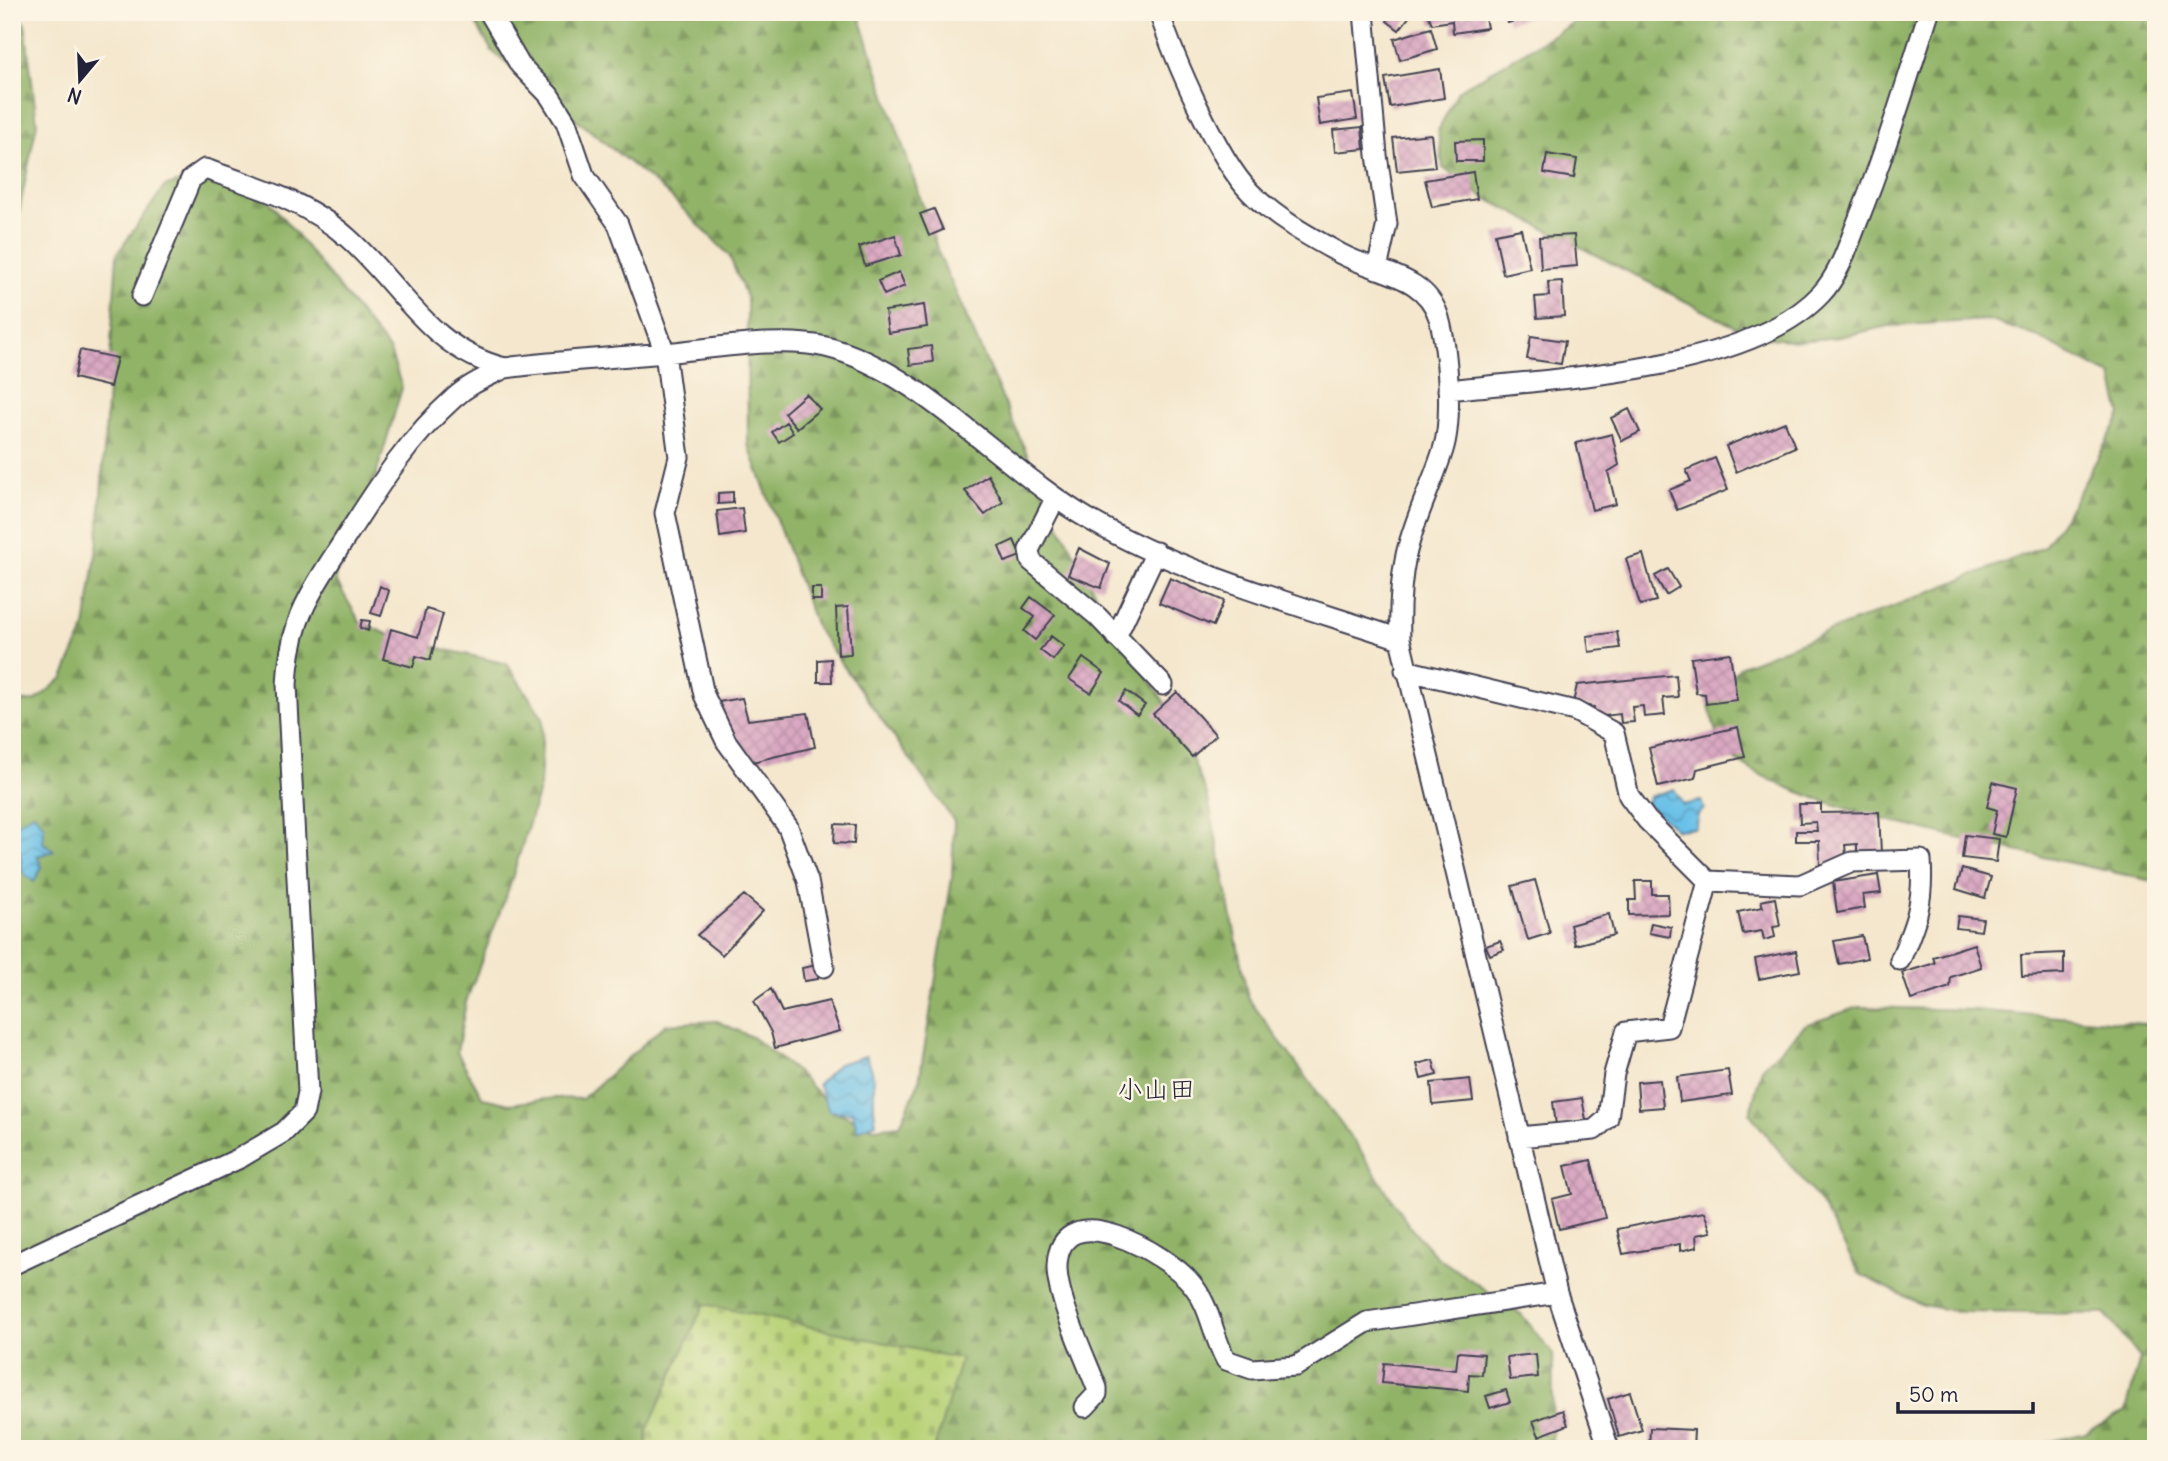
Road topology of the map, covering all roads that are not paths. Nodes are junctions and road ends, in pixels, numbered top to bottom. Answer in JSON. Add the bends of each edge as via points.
{"nodes":[{"id":1,"x":489,"y":12,"type":"edge"},
{"id":2,"x":1159,"y":12,"type":"edge"},
{"id":3,"x":1364,"y":12,"type":"edge"},
{"id":4,"x":1929,"y":12,"type":"edge"},
{"id":5,"x":1377,"y":269,"type":"junction"},
{"id":6,"x":142,"y":296,"type":"dead end"},
{"id":7,"x":665,"y":353,"type":"junction"},
{"id":8,"x":505,"y":368,"type":"junction"},
{"id":9,"x":1448,"y":390,"type":"junction"},
{"id":10,"x":1055,"y":499,"type":"junction"},
{"id":11,"x":1156,"y":552,"type":"junction"},
{"id":12,"x":1116,"y":636,"type":"junction"},
{"id":13,"x":1400,"y":639,"type":"junction"},
{"id":14,"x":1405,"y":670,"type":"junction"},
{"id":15,"x":1163,"y":685,"type":"dead end"},
{"id":16,"x":1708,"y":881,"type":"junction"},
{"id":17,"x":1900,"y":960,"type":"dead end"},
{"id":18,"x":824,"y":967,"type":"dead end"},
{"id":19,"x":1519,"y":1137,"type":"junction"},
{"id":20,"x":12,"y":1265,"type":"edge"},
{"id":21,"x":1557,"y":1293,"type":"junction"},
{"id":22,"x":1085,"y":1407,"type":"dead end"},
{"id":23,"x":1609,"y":1449,"type":"edge"}],
"edges":[{"from":1,"to":7,"type":"street","via":[[520,65],[549,95],[566,122],[584,175],[618,224]]},
{"from":2,"to":5,"type":"street","via":[[1214,138],[1249,191],[1297,229]]},
{"from":3,"to":5,"type":"street","via":[[1387,224]]},
{"from":4,"to":9,"type":"street","via":[[1843,258],[1823,292],[1799,313],[1767,334],[1628,370]]},
{"from":5,"to":9,"type":"street","via":[[1406,279],[1430,298],[1439,318]]},
{"from":6,"to":8,"type":"street","via":[[191,178],[205,169],[280,195],[324,219],[449,343],[483,363]]},
{"from":7,"to":8,"type":"street"},
{"from":7,"to":10,"type":"street","via":[[761,344],[823,346],[852,354],[877,365],[932,403]]},
{"from":7,"to":18,"type":"street","via":[[679,457],[665,513],[704,695],[726,741],[788,827],[808,881]]},
{"from":8,"to":20,"type":"street","via":[[456,397],[386,474],[328,565],[299,619],[289,652],[308,1092],[304,1112],[284,1132],[240,1158]]},
{"from":9,"to":13,"type":"street","via":[[1444,448],[1406,552],[1399,596]]},
{"from":10,"to":11,"type":"street"},
{"from":10,"to":12,"type":"street","via":[[1029,550],[1031,561]]},
{"from":11,"to":12,"type":"street"},
{"from":11,"to":13,"type":"street"},
{"from":12,"to":15,"type":"street"},
{"from":13,"to":14,"type":"street"},
{"from":14,"to":16,"type":"street","via":[[1575,711],[1614,733],[1629,796],[1647,821]]},
{"from":14,"to":19,"type":"street"},
{"from":16,"to":17,"type":"street","via":[[1800,886],[1852,862],[1921,860],[1920,914]]},
{"from":16,"to":19,"type":"street","via":[[1670,1027],[1626,1032],[1608,1118],[1594,1130]]},
{"from":19,"to":21,"type":"street"},
{"from":21,"to":22,"type":"street","via":[[1367,1322],[1296,1366],[1252,1369],[1226,1360],[1207,1307],[1191,1282],[1169,1264],[1139,1244],[1093,1229],[1074,1233],[1062,1247],[1057,1265],[1061,1290],[1097,1388]]},
{"from":21,"to":23,"type":"street"}]}
